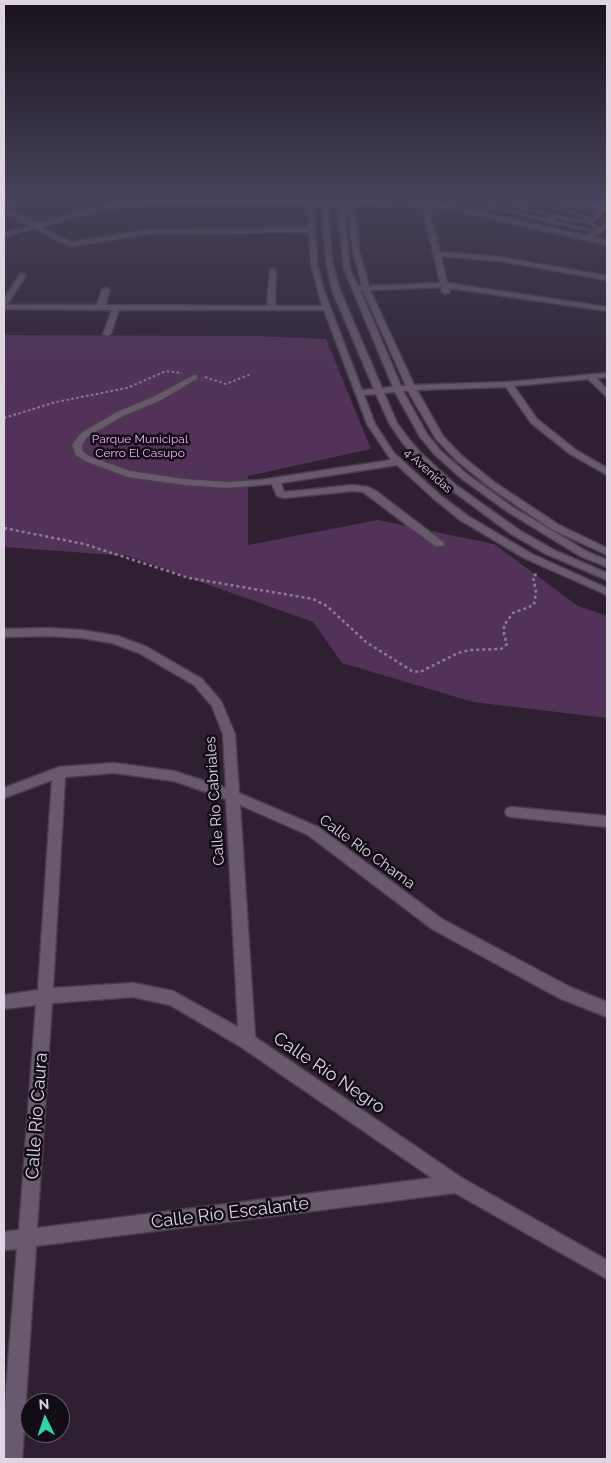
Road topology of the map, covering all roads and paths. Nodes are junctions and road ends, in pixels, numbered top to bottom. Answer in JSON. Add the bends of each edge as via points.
{"nodes":[{"id":1,"x":315,"y":267,"type":"edge"},
{"id":2,"x":331,"y":267,"type":"edge"},
{"id":3,"x":347,"y":267,"type":"edge"},
{"id":4,"x":361,"y":267,"type":"edge"},
{"id":5,"x":441,"y":267,"type":"edge"},
{"id":6,"x":546,"y":267,"type":"edge"},
{"id":7,"x":273,"y":270,"type":"dead end"},
{"id":8,"x":22,"y":275,"type":"dead end"},
{"id":9,"x":607,"y":278,"type":"edge"},
{"id":10,"x":446,"y":288,"type":"junction"},
{"id":11,"x":106,"y":290,"type":"dead end"},
{"id":12,"x":368,"y":290,"type":"junction"},
{"id":13,"x":355,"y":291,"type":"junction"},
{"id":14,"x":337,"y":292,"type":"junction"},
{"id":15,"x":321,"y":293,"type":"junction"},
{"id":16,"x":4,"y":306,"type":"edge"},
{"id":17,"x":100,"y":308,"type":"junction"},
{"id":18,"x":116,"y":308,"type":"junction"},
{"id":19,"x":271,"y":308,"type":"junction"},
{"id":20,"x":326,"y":308,"type":"junction"},
{"id":21,"x":607,"y":309,"type":"edge"},
{"id":22,"x":607,"y":317,"type":"edge"},
{"id":23,"x":107,"y":334,"type":"dead end"},
{"id":24,"x":251,"y":374,"type":"dead end"},
{"id":25,"x":194,"y":375,"type":"junction"},
{"id":26,"x":607,"y":375,"type":"edge"},
{"id":27,"x":589,"y":376,"type":"junction"},
{"id":28,"x":508,"y":384,"type":"junction"},
{"id":29,"x":411,"y":388,"type":"junction"},
{"id":30,"x":398,"y":389,"type":"junction"},
{"id":31,"x":379,"y":390,"type":"junction"},
{"id":32,"x":360,"y":393,"type":"junction"},
{"id":33,"x":607,"y":394,"type":"edge"},
{"id":34,"x":4,"y":418,"type":"edge"},
{"id":35,"x":398,"y":462,"type":"junction"},
{"id":36,"x":607,"y":472,"type":"edge"},
{"id":37,"x":276,"y":481,"type":"junction"},
{"id":38,"x":4,"y":528,"type":"edge"},
{"id":39,"x":439,"y":544,"type":"dead end"},
{"id":40,"x":607,"y":552,"type":"edge"},
{"id":41,"x":607,"y":564,"type":"edge"},
{"id":42,"x":551,"y":567,"type":"junction"},
{"id":43,"x":607,"y":577,"type":"edge"},
{"id":44,"x":607,"y":592,"type":"edge"},
{"id":45,"x":4,"y":633,"type":"edge"},
{"id":46,"x":59,"y":772,"type":"junction"},
{"id":47,"x":4,"y":793,"type":"edge"},
{"id":48,"x":232,"y":796,"type":"junction"},
{"id":49,"x":512,"y":812,"type":"dead end"},
{"id":50,"x":607,"y":822,"type":"edge"},
{"id":51,"x":46,"y":996,"type":"junction"},
{"id":52,"x":4,"y":1002,"type":"edge"},
{"id":53,"x":607,"y":1009,"type":"edge"},
{"id":54,"x":247,"y":1041,"type":"junction"},
{"id":55,"x":456,"y":1184,"type":"junction"},
{"id":56,"x":28,"y":1238,"type":"junction"},
{"id":57,"x":4,"y":1241,"type":"edge"},
{"id":58,"x":607,"y":1270,"type":"edge"},
{"id":59,"x":11,"y":1459,"type":"edge"}],
"edges":[{"from":1,"to":15,"type":"street","name":"4 Avenidas"},
{"from":2,"to":14,"type":"street","name":"4 Avenidas"},
{"from":3,"to":13,"type":"street","name":"4 Avenidas"},
{"from":4,"to":12,"type":"street"},
{"from":5,"to":10,"type":"street"},
{"from":6,"to":9,"type":"street"},
{"from":7,"to":19,"type":"street"},
{"from":8,"to":16,"type":"street"},
{"from":10,"to":12,"type":"street"},
{"from":10,"to":21,"type":"street"},
{"from":10,"to":22,"type":"street"},
{"from":11,"to":17,"type":"street"},
{"from":12,"to":13,"type":"street"},
{"from":12,"to":29,"type":"street"},
{"from":13,"to":14,"type":"street"},
{"from":13,"to":30,"type":"street","name":"4 Avenidas"},
{"from":14,"to":15,"type":"street"},
{"from":14,"to":31,"type":"street","name":"4 Avenidas"},
{"from":15,"to":20,"type":"street","name":"4 Avenidas"},
{"from":16,"to":17,"type":"street"},
{"from":17,"to":18,"type":"street"},
{"from":18,"to":19,"type":"street"},
{"from":18,"to":23,"type":"street"},
{"from":19,"to":20,"type":"street"},
{"from":20,"to":32,"type":"street","name":"4 Avenidas"},
{"from":24,"to":25,"type":"path","via":[[226,384]]},
{"from":25,"to":34,"type":"path","via":[[166,371],[127,388],[56,402]]},
{"from":25,"to":37,"type":"street","via":[[156,399],[120,414],[84,435],[76,445],[79,453],[128,474],[184,482],[227,485]]},
{"from":26,"to":27,"type":"street"},
{"from":27,"to":28,"type":"street"},
{"from":27,"to":33,"type":"street"},
{"from":28,"to":29,"type":"street"},
{"from":28,"to":36,"type":"street","via":[[534,421],[573,452]]},
{"from":29,"to":30,"type":"street"},
{"from":29,"to":40,"type":"street","via":[[439,437],[458,457],[491,484],[555,527]]},
{"from":30,"to":31,"type":"street"},
{"from":30,"to":41,"type":"street","name":"4 Avenidas","via":[[423,435],[465,477],[542,530]]},
{"from":31,"to":32,"type":"street"},
{"from":31,"to":43,"type":"street","name":"4 Avenidas","via":[[405,440],[453,487],[515,532],[550,552]]},
{"from":32,"to":35,"type":"street","name":"4 Avenidas","via":[[381,441]]},
{"from":35,"to":37,"type":"street"},
{"from":35,"to":42,"type":"street","name":"4 Avenidas","via":[[464,518]]},
{"from":37,"to":39,"type":"street","via":[[280,494],[284,495],[353,488],[373,493]]},
{"from":38,"to":42,"type":"path","via":[[84,544],[189,578],[313,599],[327,606],[366,642],[412,671],[420,672],[470,650],[501,649],[507,644],[504,625],[514,613],[534,605],[533,576]]},
{"from":42,"to":44,"type":"street","name":"4 Avenidas"},
{"from":45,"to":48,"type":"street","name":"Calle Río Cabriales","via":[[48,632],[114,639],[142,650],[198,682],[217,704],[229,734]]},
{"from":46,"to":47,"type":"street","name":"Calle Río Chama"},
{"from":46,"to":48,"type":"street","name":"Calle Río Chama","via":[[114,768],[148,772],[174,776]]},
{"from":46,"to":51,"type":"street","name":"Calle Río Caura"},
{"from":48,"to":53,"type":"street","name":"Calle Río Chama","via":[[313,831],[437,924],[565,993]]},
{"from":48,"to":54,"type":"street","name":"Calle Río Cabriales"},
{"from":49,"to":50,"type":"street"},
{"from":51,"to":52,"type":"street","name":"Calle Río Negro"},
{"from":51,"to":54,"type":"street","name":"Calle Río Negro","via":[[133,990],[173,998]]},
{"from":51,"to":56,"type":"street","name":"Calle Río Caura"},
{"from":54,"to":55,"type":"street","name":"Calle Río Negro"},
{"from":55,"to":56,"type":"street","name":"Calle Río Escalante"},
{"from":55,"to":58,"type":"street","name":"Calle Río Negro"},
{"from":56,"to":57,"type":"street","name":"Calle Río Escalante"},
{"from":56,"to":59,"type":"street","name":"Calle Río Caura"}]}
